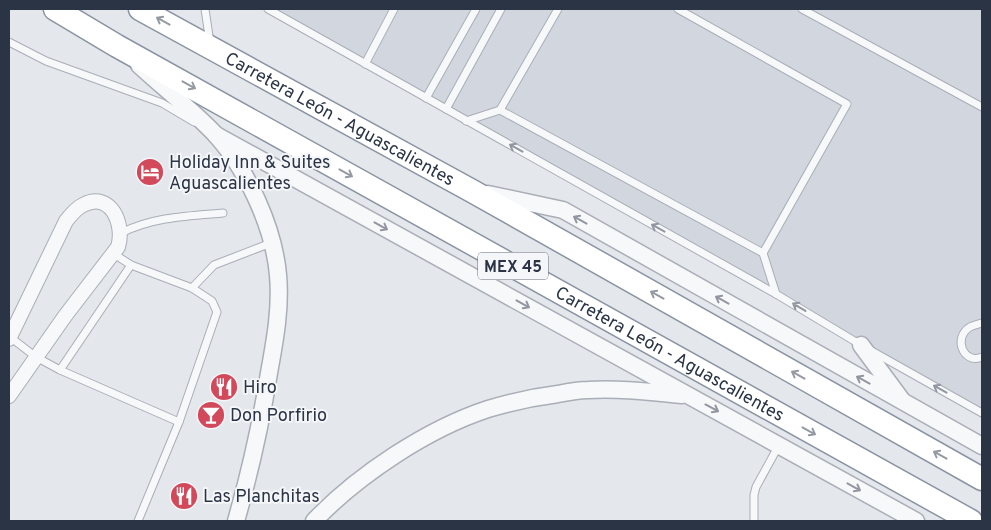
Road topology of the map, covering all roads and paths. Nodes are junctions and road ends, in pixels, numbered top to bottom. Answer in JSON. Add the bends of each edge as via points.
{"nodes":[{"id":1,"x":55,"y":9,"type":"edge"},
{"id":2,"x":140,"y":9,"type":"edge"},
{"id":3,"x":205,"y":9,"type":"edge"},
{"id":4,"x":268,"y":9,"type":"edge"},
{"id":5,"x":394,"y":9,"type":"edge"},
{"id":6,"x":476,"y":9,"type":"edge"},
{"id":7,"x":501,"y":9,"type":"edge"},
{"id":8,"x":558,"y":9,"type":"edge"},
{"id":9,"x":678,"y":9,"type":"edge"},
{"id":10,"x":802,"y":9,"type":"edge"},
{"id":11,"x":9,"y":42,"type":"edge"},
{"id":12,"x":117,"y":46,"type":"junction"},
{"id":13,"x":210,"y":48,"type":"junction"},
{"id":14,"x":365,"y":64,"type":"junction"},
{"id":15,"x":426,"y":98,"type":"junction"},
{"id":16,"x":982,"y":107,"type":"edge"},
{"id":17,"x":446,"y":109,"type":"junction"},
{"id":18,"x":500,"y":110,"type":"junction"},
{"id":19,"x":466,"y":121,"type":"junction"},
{"id":20,"x":216,"y":135,"type":"junction"},
{"id":21,"x":472,"y":191,"type":"junction"},
{"id":22,"x":223,"y":213,"type":"dead end"},
{"id":23,"x":121,"y":234,"type":"junction"},
{"id":24,"x":272,"y":243,"type":"junction"},
{"id":25,"x":763,"y":253,"type":"junction"},
{"id":26,"x":114,"y":254,"type":"junction"},
{"id":27,"x":131,"y":265,"type":"junction"},
{"id":28,"x":192,"y":288,"type":"junction"},
{"id":29,"x":776,"y":294,"type":"junction"},
{"id":30,"x":982,"y":323,"type":"edge"},
{"id":31,"x":9,"y":338,"type":"edge"},
{"id":32,"x":861,"y":345,"type":"junction"},
{"id":33,"x":36,"y":357,"type":"junction"},
{"id":34,"x":982,"y":357,"type":"edge"},
{"id":35,"x":60,"y":370,"type":"junction"},
{"id":36,"x":9,"y":396,"type":"edge"},
{"id":37,"x":689,"y":396,"type":"junction"},
{"id":38,"x":904,"y":403,"type":"junction"},
{"id":39,"x":982,"y":413,"type":"edge"},
{"id":40,"x":179,"y":422,"type":"junction"},
{"id":41,"x":779,"y":444,"type":"junction"},
{"id":42,"x":982,"y":446,"type":"edge"},
{"id":43,"x":982,"y":479,"type":"edge"},
{"id":44,"x":138,"y":521,"type":"edge"},
{"id":45,"x":236,"y":521,"type":"edge"},
{"id":46,"x":314,"y":521,"type":"edge"},
{"id":47,"x":754,"y":521,"type":"edge"},
{"id":48,"x":916,"y":521,"type":"edge"},
{"id":49,"x":971,"y":521,"type":"edge"}],
"edges":[{"from":1,"to":12,"type":"highway","name":"Carretera León - Aguascalientes","number":"MEX 45"},
{"from":13,"to":2,"type":"highway","name":"Carretera León - Aguascalientes","number":"MEX 45","one_way":true},
{"from":3,"to":13,"type":"lane"},
{"from":4,"to":14,"type":"lane"},
{"from":5,"to":14,"type":"lane"},
{"from":6,"to":15,"type":"lane"},
{"from":7,"to":17,"type":"lane"},
{"from":8,"to":18,"type":"lane"},
{"from":9,"to":25,"type":"lane","via":[[847,104]]},
{"from":10,"to":16,"type":"lane"},
{"from":11,"to":20,"type":"lane","via":[[46,61],[162,103]]},
{"from":12,"to":20,"type":"street"},
{"from":12,"to":49,"type":"highway","name":"Carretera León - Aguascalientes","number":"MEX 45","one_way":true},
{"from":13,"to":21,"type":"highway","name":"Carretera León - Aguascalientes","number":"MEX 45"},
{"from":14,"to":15,"type":"lane"},
{"from":15,"to":17,"type":"lane"},
{"from":17,"to":19,"type":"lane"},
{"from":18,"to":19,"type":"lane"},
{"from":18,"to":25,"type":"lane"},
{"from":29,"to":19,"type":"lane","one_way":true},
{"from":20,"to":24,"type":"street","via":[[257,198]]},
{"from":20,"to":37,"type":"street","one_way":true},
{"from":38,"to":21,"type":"street","one_way":true,"via":[[563,210]]},
{"from":43,"to":21,"type":"highway","name":"Carretera León - Aguascalientes","number":"MEX 45","one_way":true},
{"from":22,"to":23,"type":"lane","via":[[154,220]]},
{"from":23,"to":26,"type":"street"},
{"from":23,"to":31,"type":"street","via":[[115,213],[103,204],[89,202],[77,208],[61,229]]},
{"from":24,"to":28,"type":"lane","via":[[214,266]]},
{"from":24,"to":45,"type":"street","via":[[278,274],[278,319],[263,408]]},
{"from":25,"to":29,"type":"lane"},
{"from":26,"to":27,"type":"lane"},
{"from":26,"to":33,"type":"street"},
{"from":27,"to":28,"type":"lane"},
{"from":27,"to":35,"type":"lane"},
{"from":28,"to":40,"type":"lane","via":[[212,301],[217,312]]},
{"from":32,"to":29,"type":"lane","one_way":true},
{"from":30,"to":34,"type":"lane","via":[[969,327],[961,338],[961,347],[967,355]]},
{"from":31,"to":33,"type":"lane"},
{"from":32,"to":38,"type":"street"},
{"from":39,"to":32,"type":"lane","one_way":true},
{"from":33,"to":35,"type":"lane"},
{"from":33,"to":36,"type":"street"},
{"from":35,"to":40,"type":"lane"},
{"from":37,"to":41,"type":"street","one_way":true},
{"from":37,"to":46,"type":"street","via":[[588,390],[520,400],[487,410],[405,449],[371,472]]},
{"from":38,"to":42,"type":"street"},
{"from":40,"to":44,"type":"lane"},
{"from":41,"to":47,"type":"lane","via":[[756,487]]},
{"from":41,"to":48,"type":"street","one_way":true}]}
